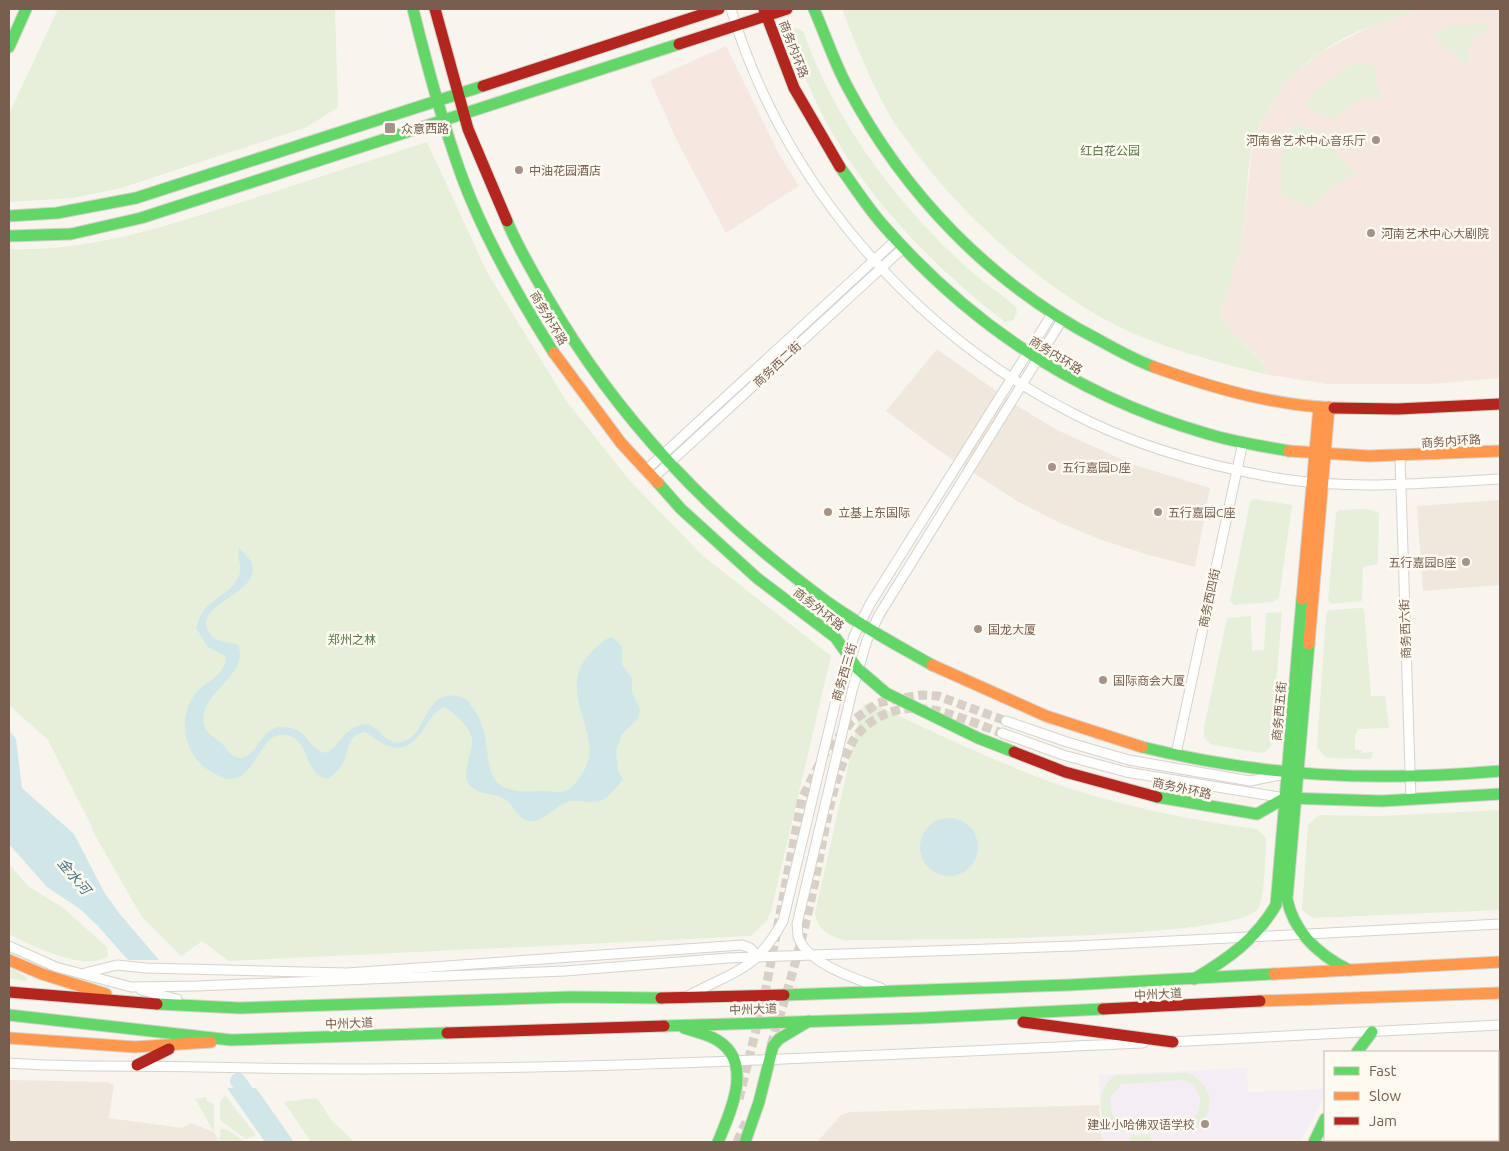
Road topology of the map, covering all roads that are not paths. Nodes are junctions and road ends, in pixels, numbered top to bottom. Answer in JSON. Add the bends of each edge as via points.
{"nodes":[{"id":1,"x":26,"y":9,"type":"edge"},
{"id":2,"x":413,"y":9,"type":"edge"},
{"id":3,"x":435,"y":9,"type":"edge"},
{"id":4,"x":720,"y":9,"type":"edge"},
{"id":5,"x":731,"y":9,"type":"edge"},
{"id":6,"x":787,"y":9,"type":"edge"},
{"id":7,"x":814,"y":9,"type":"edge"},
{"id":8,"x":765,"y":12,"type":"edge"},
{"id":9,"x":736,"y":26,"type":"junction"},
{"id":10,"x":9,"y":47,"type":"edge"},
{"id":11,"x":457,"y":94,"type":"junction"},
{"id":12,"x":436,"y":101,"type":"junction"},
{"id":13,"x":463,"y":114,"type":"junction"},
{"id":14,"x":442,"y":121,"type":"junction"},
{"id":15,"x":9,"y":216,"type":"edge"},
{"id":16,"x":9,"y":236,"type":"edge"},
{"id":17,"x":899,"y":245,"type":"junction"},
{"id":18,"x":874,"y":260,"type":"junction"},
{"id":19,"x":882,"y":268,"type":"junction"},
{"id":20,"x":1057,"y":317,"type":"junction"},
{"id":21,"x":1032,"y":357,"type":"junction"},
{"id":22,"x":1013,"y":378,"type":"junction"},
{"id":23,"x":1022,"y":384,"type":"junction"},
{"id":24,"x":1500,"y":404,"type":"edge"},
{"id":25,"x":1324,"y":407,"type":"junction"},
{"id":26,"x":1243,"y":442,"type":"junction"},
{"id":27,"x":1500,"y":451,"type":"edge"},
{"id":28,"x":1320,"y":454,"type":"junction"},
{"id":29,"x":1400,"y":457,"type":"junction"},
{"id":30,"x":665,"y":460,"type":"junction"},
{"id":31,"x":1237,"y":469,"type":"junction"},
{"id":32,"x":648,"y":475,"type":"junction"},
{"id":33,"x":1500,"y":479,"type":"edge"},
{"id":34,"x":1317,"y":482,"type":"junction"},
{"id":35,"x":1401,"y":486,"type":"junction"},
{"id":36,"x":860,"y":623,"type":"junction"},
{"id":37,"x":871,"y":631,"type":"junction"},
{"id":38,"x":848,"y":655,"type":"junction"},
{"id":39,"x":858,"y":669,"type":"junction"},
{"id":40,"x":1006,"y":721,"type":"tunnel mouth"},
{"id":41,"x":1002,"y":733,"type":"tunnel mouth"},
{"id":42,"x":1176,"y":754,"type":"junction"},
{"id":43,"x":1500,"y":771,"type":"edge"},
{"id":44,"x":1292,"y":774,"type":"junction"},
{"id":45,"x":1411,"y":777,"type":"junction"},
{"id":46,"x":1500,"y":794,"type":"edge"},
{"id":47,"x":1290,"y":799,"type":"junction"},
{"id":48,"x":1411,"y":800,"type":"junction"},
{"id":49,"x":1500,"y":924,"type":"edge"},
{"id":50,"x":1304,"y":933,"type":"junction"},
{"id":51,"x":1254,"y":936,"type":"junction"},
{"id":52,"x":9,"y":946,"type":"edge"},
{"id":53,"x":813,"y":955,"type":"junction"},
{"id":54,"x":758,"y":957,"type":"junction"},
{"id":55,"x":9,"y":960,"type":"edge"},
{"id":56,"x":1500,"y":962,"type":"edge"},
{"id":57,"x":1350,"y":970,"type":"junction"},
{"id":58,"x":84,"y":974,"type":"junction"},
{"id":59,"x":1193,"y":979,"type":"junction"},
{"id":60,"x":132,"y":987,"type":"junction"},
{"id":61,"x":9,"y":992,"type":"edge"},
{"id":62,"x":891,"y":992,"type":"junction"},
{"id":63,"x":1500,"y":993,"type":"edge"},
{"id":64,"x":684,"y":998,"type":"junction"},
{"id":65,"x":132,"y":1002,"type":"junction"},
{"id":66,"x":201,"y":1006,"type":"junction"},
{"id":67,"x":9,"y":1015,"type":"edge"},
{"id":68,"x":960,"y":1016,"type":"junction"},
{"id":69,"x":809,"y":1021,"type":"junction"},
{"id":70,"x":678,"y":1025,"type":"junction"},
{"id":71,"x":1500,"y":1025,"type":"edge"},
{"id":72,"x":1372,"y":1032,"type":"junction"},
{"id":73,"x":9,"y":1038,"type":"edge"},
{"id":74,"x":231,"y":1040,"type":"junction"},
{"id":75,"x":1173,"y":1042,"type":"junction"},
{"id":76,"x":173,"y":1048,"type":"junction"},
{"id":77,"x":1358,"y":1051,"type":"edge"},
{"id":78,"x":1366,"y":1051,"type":"edge"},
{"id":79,"x":768,"y":1060,"type":"junction"},
{"id":80,"x":736,"y":1061,"type":"junction"},
{"id":81,"x":9,"y":1063,"type":"edge"},
{"id":82,"x":137,"y":1065,"type":"junction"},
{"id":83,"x":1324,"y":1121,"type":"edge"},
{"id":84,"x":718,"y":1142,"type":"edge"},
{"id":85,"x":745,"y":1142,"type":"edge"},
{"id":86,"x":1314,"y":1142,"type":"edge"}],
"edges":[{"from":1,"to":10,"type":"main road"},
{"from":2,"to":12,"type":"main road","name":"商务外环路"},
{"from":3,"to":11,"type":"main road","name":"商务外环路"},
{"from":4,"to":11,"type":"main road"},
{"from":5,"to":9,"type":"street"},
{"from":6,"to":8,"type":"main road"},
{"from":7,"to":20,"type":"main road","via":[[836,66],[858,109],[916,194],[985,264],[1016,290]]},
{"from":8,"to":9,"type":"main road"},
{"from":8,"to":17,"type":"main road","name":"商务内环路","via":[[793,86],[821,140],[854,189]]},
{"from":9,"to":13,"type":"main road"},
{"from":9,"to":18,"type":"street","via":[[756,80],[780,128],[836,214]]},
{"from":11,"to":12,"type":"main road"},
{"from":11,"to":13,"type":"main road","name":"商务外环路"},
{"from":12,"to":14,"type":"main road","name":"商务外环路"},
{"from":12,"to":15,"type":"main road","via":[[136,198],[67,213]]},
{"from":13,"to":14,"type":"main road"},
{"from":13,"to":30,"type":"main road","name":"商务外环路","via":[[483,171],[512,237],[546,300],[609,393]]},
{"from":14,"to":16,"type":"main road","via":[[141,218],[71,234]]},
{"from":14,"to":32,"type":"main road","name":"商务外环路","via":[[493,247],[527,310],[597,414]]},
{"from":17,"to":18,"type":"street","name":"商务西二街"},
{"from":17,"to":19,"type":"street","name":"商务西二街"},
{"from":17,"to":21,"type":"main road","name":"商务内环路","via":[[929,277],[988,328]]},
{"from":18,"to":19,"type":"street"},
{"from":18,"to":30,"type":"street","name":"商务西二街"},
{"from":19,"to":22,"type":"street","via":[[909,297],[971,350]]},
{"from":19,"to":30,"type":"street","name":"商务西二街"},
{"from":20,"to":21,"type":"street","name":"商务西三街"},
{"from":20,"to":25,"type":"main road","via":[[1107,347],[1187,378],[1252,396]]},
{"from":21,"to":22,"type":"street","name":"商务西三街"},
{"from":21,"to":23,"type":"street","name":"商务西三街"},
{"from":21,"to":26,"type":"main road","name":"商务内环路","via":[[1085,389],[1116,402],[1186,428]]},
{"from":22,"to":23,"type":"street"},
{"from":22,"to":36,"type":"street","name":"商务西三街"},
{"from":23,"to":31,"type":"street","via":[[1073,414],[1106,428],[1178,455]]},
{"from":23,"to":37,"type":"street","name":"商务西三街"},
{"from":24,"to":25,"type":"main road","via":[[1412,410]]},
{"from":25,"to":28,"type":"main road","name":"商务西五街"},
{"from":26,"to":28,"type":"main road","name":"商务内环路"},
{"from":26,"to":31,"type":"street","name":"商务西四街"},
{"from":27,"to":29,"type":"main road","name":"商务内环路"},
{"from":28,"to":29,"type":"main road","name":"商务内环路"},
{"from":28,"to":34,"type":"main road","name":"商务西五街"},
{"from":29,"to":35,"type":"street","name":"商务西六街"},
{"from":30,"to":32,"type":"street","name":"商务西二街"},
{"from":30,"to":36,"type":"main road","name":"商务外环路","via":[[696,494],[771,561],[795,581]]},
{"from":31,"to":34,"type":"street"},
{"from":31,"to":42,"type":"street","name":"商务西四街"},
{"from":32,"to":38,"type":"main road","name":"商务外环路","via":[[681,510],[757,578],[835,636]]},
{"from":33,"to":35,"type":"street"},
{"from":34,"to":35,"type":"street"},
{"from":34,"to":44,"type":"main road","name":"商务西五街"},
{"from":35,"to":45,"type":"street","name":"商务西六街"},
{"from":36,"to":37,"type":"main road","name":"商务外环路"},
{"from":36,"to":38,"type":"street","name":"商务西三街"},
{"from":37,"to":39,"type":"street","name":"商务西三街"},
{"from":37,"to":42,"type":"main road","name":"商务外环路","via":[[907,654],[996,696],[1080,729]]},
{"from":38,"to":39,"type":"main road","name":"商务外环路"},
{"from":38,"to":54,"type":"street","name":"商务西三街","via":[[783,921],[772,942]]},
{"from":39,"to":47,"type":"main road","name":"商务外环路","via":[[886,693],[915,710],[986,742],[1096,781],[1150,796],[1245,813],[1257,814]]},
{"from":39,"to":53,"type":"street","name":"商务西三街","via":[[798,924],[798,938]]},
{"from":40,"to":44,"type":"street","via":[[1129,760],[1179,770],[1250,781]]},
{"from":41,"to":47,"type":"street","via":[[1063,755],[1126,772]]},
{"from":42,"to":44,"type":"main road","name":"商务外环路"},
{"from":43,"to":45,"type":"main road","name":"商务外环路"},
{"from":44,"to":45,"type":"main road","name":"商务外环路"},
{"from":44,"to":47,"type":"main road","name":"商务西五街"},
{"from":45,"to":48,"type":"street","name":"商务西六街"},
{"from":46,"to":48,"type":"main road"},
{"from":47,"to":48,"type":"main road"},
{"from":47,"to":50,"type":"main road","name":"商务西五街","via":[[1287,899],[1293,920]]},
{"from":47,"to":51,"type":"main road","name":"商务西五街","via":[[1276,905]]},
{"from":49,"to":50,"type":"street"},
{"from":50,"to":51,"type":"street"},
{"from":50,"to":57,"type":"main road","name":"商务西五街","via":[[1321,954]]},
{"from":51,"to":53,"type":"street"},
{"from":51,"to":59,"type":"main road","name":"商务西五街","via":[[1236,954]]},
{"from":52,"to":58,"type":"street","via":[[56,967]]},
{"from":53,"to":54,"type":"street"},
{"from":53,"to":62,"type":"street","name":"商务西三街","via":[[844,974]]},
{"from":54,"to":58,"type":"street","via":[[742,945],[347,973],[117,965]]},
{"from":54,"to":60,"type":"street","via":[[565,971]]},
{"from":54,"to":64,"type":"street","name":"商务西三街","via":[[744,969]]},
{"from":55,"to":65,"type":"main road","via":[[42,974]]},
{"from":56,"to":57,"type":"main road","name":"中州大道"},
{"from":57,"to":59,"type":"main road","name":"中州大道"},
{"from":58,"to":60,"type":"street"},
{"from":59,"to":62,"type":"main road","name":"中州大道"},
{"from":60,"to":66,"type":"street"},
{"from":61,"to":65,"type":"main road","name":"中州大道"},
{"from":62,"to":64,"type":"main road","name":"中州大道"},
{"from":63,"to":68,"type":"main road","name":"中州大道"},
{"from":64,"to":66,"type":"main road","name":"中州大道","via":[[572,998],[240,1008]]},
{"from":65,"to":66,"type":"main road","name":"中州大道"},
{"from":67,"to":74,"type":"main road","name":"中州大道"},
{"from":68,"to":69,"type":"main road","name":"中州大道"},
{"from":68,"to":75,"type":"main road","via":[[1064,1026]]},
{"from":69,"to":70,"type":"main road","name":"中州大道"},
{"from":69,"to":79,"type":"main road","via":[[779,1039]]},
{"from":70,"to":74,"type":"main road","name":"中州大道"},
{"from":70,"to":80,"type":"main road","via":[[718,1040]]},
{"from":71,"to":72,"type":"street"},
{"from":72,"to":75,"type":"street"},
{"from":72,"to":77,"type":"main road"},
{"from":72,"to":78,"type":"main road"},
{"from":73,"to":76,"type":"main road","via":[[105,1048]]},
{"from":74,"to":76,"type":"main road"},
{"from":75,"to":79,"type":"street"},
{"from":76,"to":82,"type":"main road"},
{"from":79,"to":80,"type":"street"},
{"from":79,"to":85,"type":"main road","via":[[759,1102]]},
{"from":80,"to":82,"type":"street","via":[[335,1070]]},
{"from":80,"to":84,"type":"main road","via":[[736,1091]]},
{"from":81,"to":82,"type":"street"},
{"from":83,"to":86,"type":"main road"}]}
